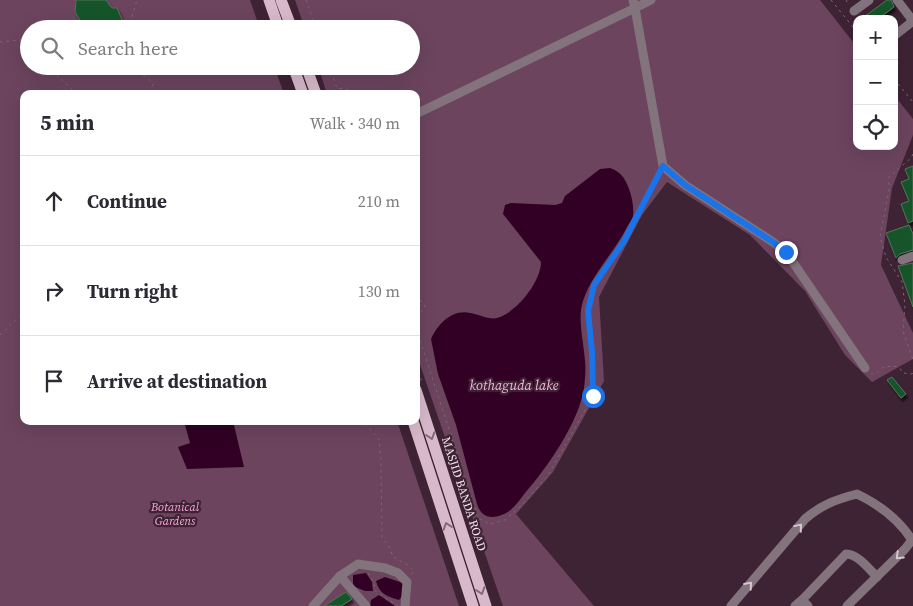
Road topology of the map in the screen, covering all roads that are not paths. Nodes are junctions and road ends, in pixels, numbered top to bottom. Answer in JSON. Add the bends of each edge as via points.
{"nodes":[{"id":1,"x":269,"y":0,"type":"edge"},
{"id":2,"x":281,"y":0,"type":"edge"},
{"id":3,"x":651,"y":0,"type":"edge"},
{"id":4,"x":869,"y":0,"type":"edge"},
{"id":5,"x":898,"y":0,"type":"edge"},
{"id":6,"x":634,"y":4,"type":"edge"},
{"id":7,"x":854,"y":12,"type":"dead end"},
{"id":8,"x":276,"y":20,"type":"edge"},
{"id":9,"x":289,"y":20,"type":"edge"},
{"id":10,"x":913,"y":21,"type":"edge"},
{"id":11,"x":898,"y":33,"type":"edge"},
{"id":12,"x":296,"y":75,"type":"edge"},
{"id":13,"x":309,"y":75,"type":"edge"},
{"id":14,"x":302,"y":90,"type":"edge"},
{"id":15,"x":315,"y":90,"type":"edge"},
{"id":16,"x":420,"y":112,"type":"edge"},
{"id":17,"x":913,"y":256,"type":"edge"},
{"id":18,"x":902,"y":260,"type":"dead end"},
{"id":19,"x":865,"y":368,"type":"road end"},
{"id":20,"x":420,"y":402,"type":"edge"},
{"id":21,"x":414,"y":425,"type":"edge"},
{"id":22,"x":340,"y":576,"type":"junction"},
{"id":23,"x":877,"y":577,"type":"junction"},
{"id":24,"x":802,"y":604,"type":"edge"},
{"id":25,"x":313,"y":606,"type":"edge"},
{"id":26,"x":366,"y":606,"type":"edge"},
{"id":27,"x":405,"y":606,"type":"edge"},
{"id":28,"x":473,"y":606,"type":"edge"},
{"id":29,"x":486,"y":606,"type":"edge"},
{"id":30,"x":731,"y":606,"type":"edge"},
{"id":31,"x":847,"y":606,"type":"edge"}],
"edges":[{"from":1,"to":8,"type":"main road"},
{"from":2,"to":9,"type":"main road"},
{"from":3,"to":6,"type":"street"},
{"from":4,"to":7,"type":"street"},
{"from":5,"to":10,"type":"street"},
{"from":6,"to":16,"type":"street"},
{"from":6,"to":19,"type":"street","via":[[663,166],[685,185],[786,252]]},
{"from":10,"to":11,"type":"street"},
{"from":12,"to":14,"type":"main road"},
{"from":13,"to":15,"type":"main road"},
{"from":17,"to":18,"type":"street"},
{"from":20,"to":29,"type":"main road","name":"MASJID BANDA ROAD","one_way":true},
{"from":28,"to":21,"type":"main road","name":"MASJID BANDA ROAD","one_way":true},
{"from":22,"to":25,"type":"street"},
{"from":22,"to":26,"type":"street"},
{"from":22,"to":27,"type":"street","via":[[358,564],[398,573],[407,582]]},
{"from":23,"to":24,"type":"street","via":[[852,554],[846,554]]},
{"from":30,"to":23,"type":"street","one_way":true,"via":[[816,509],[836,499],[857,494],[875,502],[906,530],[912,540]]},
{"from":23,"to":31,"type":"street"}]}
